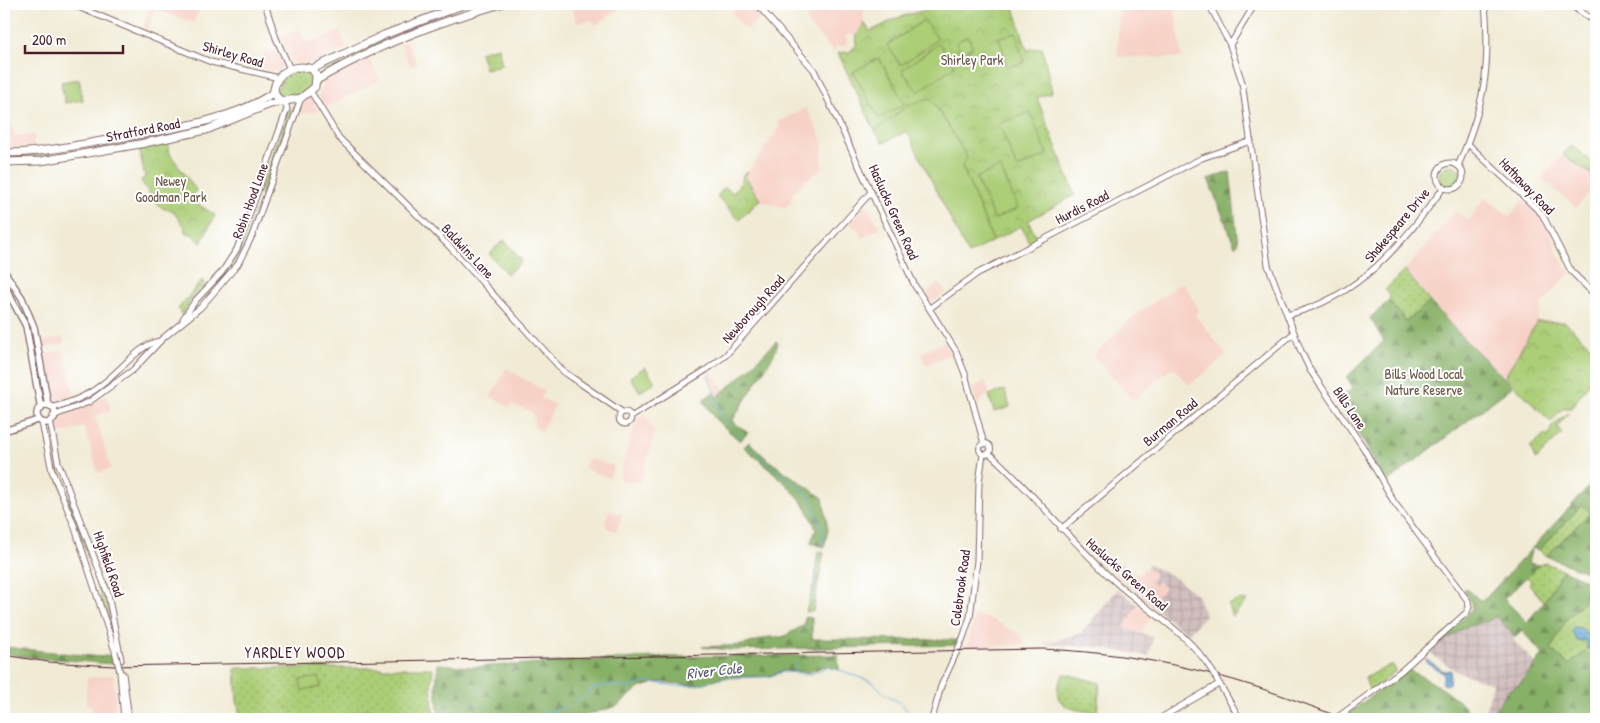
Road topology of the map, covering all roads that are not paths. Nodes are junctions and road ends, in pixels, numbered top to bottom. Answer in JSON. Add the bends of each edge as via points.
{"nodes":[{"id":1,"x":71,"y":4,"type":"edge"},
{"id":2,"x":265,"y":4,"type":"edge"},
{"id":3,"x":465,"y":4,"type":"edge"},
{"id":4,"x":469,"y":4,"type":"edge"},
{"id":5,"x":501,"y":4,"type":"edge"},
{"id":6,"x":757,"y":4,"type":"edge"},
{"id":7,"x":1208,"y":4,"type":"edge"},
{"id":8,"x":1255,"y":4,"type":"edge"},
{"id":9,"x":1485,"y":4,"type":"edge"},
{"id":10,"x":1568,"y":4,"type":"edge"},
{"id":11,"x":446,"y":10,"type":"junction"},
{"id":12,"x":472,"y":12,"type":"junction"},
{"id":13,"x":448,"y":18,"type":"junction"},
{"id":14,"x":1596,"y":22,"type":"edge"},
{"id":15,"x":384,"y":35,"type":"junction"},
{"id":16,"x":389,"y":43,"type":"junction"},
{"id":17,"x":1230,"y":45,"type":"junction"},
{"id":18,"x":290,"y":69,"type":"junction"},
{"id":19,"x":312,"y":69,"type":"junction"},
{"id":20,"x":279,"y":78,"type":"junction"},
{"id":21,"x":317,"y":80,"type":"junction"},
{"id":22,"x":274,"y":92,"type":"junction"},
{"id":23,"x":311,"y":92,"type":"junction"},
{"id":24,"x":301,"y":98,"type":"junction"},
{"id":25,"x":283,"y":102,"type":"junction"},
{"id":26,"x":113,"y":139,"type":"junction"},
{"id":27,"x":1251,"y":141,"type":"junction"},
{"id":28,"x":1468,"y":144,"type":"junction"},
{"id":29,"x":114,"y":148,"type":"junction"},
{"id":30,"x":4,"y":153,"type":"edge"},
{"id":31,"x":4,"y":162,"type":"edge"},
{"id":32,"x":1458,"y":166,"type":"junction"},
{"id":33,"x":1444,"y":187,"type":"junction"},
{"id":34,"x":871,"y":192,"type":"junction"},
{"id":35,"x":255,"y":201,"type":"junction"},
{"id":36,"x":263,"y":204,"type":"junction"},
{"id":37,"x":4,"y":271,"type":"edge"},
{"id":38,"x":4,"y":285,"type":"edge"},
{"id":39,"x":1596,"y":296,"type":"edge"},
{"id":40,"x":195,"y":300,"type":"junction"},
{"id":41,"x":205,"y":302,"type":"junction"},
{"id":42,"x":930,"y":308,"type":"junction"},
{"id":43,"x":30,"y":313,"type":"junction"},
{"id":44,"x":1287,"y":315,"type":"junction"},
{"id":45,"x":22,"y":317,"type":"junction"},
{"id":46,"x":182,"y":321,"type":"junction"},
{"id":47,"x":1294,"y":333,"type":"junction"},
{"id":48,"x":157,"y":342,"type":"junction"},
{"id":49,"x":40,"y":352,"type":"junction"},
{"id":50,"x":32,"y":353,"type":"junction"},
{"id":51,"x":50,"y":406,"type":"junction"},
{"id":52,"x":41,"y":409,"type":"junction"},
{"id":53,"x":622,"y":412,"type":"junction"},
{"id":54,"x":631,"y":417,"type":"junction"},
{"id":55,"x":52,"y":418,"type":"junction"},
{"id":56,"x":40,"y":422,"type":"junction"},
{"id":57,"x":4,"y":431,"type":"edge"},
{"id":58,"x":984,"y":444,"type":"junction"},
{"id":59,"x":989,"y":453,"type":"junction"},
{"id":60,"x":983,"y":454,"type":"junction"},
{"id":61,"x":58,"y":462,"type":"junction"},
{"id":62,"x":50,"y":464,"type":"junction"},
{"id":63,"x":82,"y":521,"type":"junction"},
{"id":64,"x":74,"y":525,"type":"junction"},
{"id":65,"x":1061,"y":529,"type":"junction"},
{"id":66,"x":102,"y":575,"type":"junction"},
{"id":67,"x":93,"y":579,"type":"junction"},
{"id":68,"x":121,"y":673,"type":"junction"},
{"id":69,"x":1218,"y":681,"type":"junction"},
{"id":70,"x":124,"y":719,"type":"edge"},
{"id":71,"x":129,"y":719,"type":"edge"},
{"id":72,"x":932,"y":719,"type":"edge"},
{"id":73,"x":1159,"y":719,"type":"edge"},
{"id":74,"x":1240,"y":719,"type":"edge"},
{"id":75,"x":1335,"y":719,"type":"edge"}],
"edges":[{"from":1,"to":20,"type":"street","name":"Shirley Road","via":[[211,62]]},
{"from":2,"to":18,"type":"street"},
{"from":3,"to":11,"type":"highway"},
{"from":4,"to":12,"type":"highway"},
{"from":5,"to":12,"type":"highway"},
{"from":6,"to":34,"type":"street","name":"Haslucks Green Road","via":[[812,67]]},
{"from":7,"to":17,"type":"street","name":"Bills Lane"},
{"from":8,"to":17,"type":"street"},
{"from":9,"to":28,"type":"street","name":"Shakespeare Drive","via":[[1487,73],[1482,105]]},
{"from":10,"to":14,"type":"street"},
{"from":11,"to":13,"type":"highway"},
{"from":11,"to":15,"type":"highway"},
{"from":12,"to":13,"type":"highway"},
{"from":13,"to":16,"type":"highway"},
{"from":15,"to":16,"type":"highway"},
{"from":15,"to":19,"type":"highway"},
{"from":16,"to":21,"type":"highway"},
{"from":17,"to":27,"type":"street","name":"Bills Lane","via":[[1242,82]]},
{"from":18,"to":19,"type":"highway","via":[[300,66]]},
{"from":18,"to":20,"type":"highway"},
{"from":19,"to":21,"type":"highway"},
{"from":20,"to":22,"type":"highway"},
{"from":21,"to":23,"type":"highway"},
{"from":22,"to":25,"type":"highway"},
{"from":22,"to":26,"type":"highway","name":"Stratford Road","via":[[248,106],[203,122]]},
{"from":23,"to":24,"type":"highway"},
{"from":23,"to":53,"type":"street","name":"Baldwins Lane","via":[[339,138],[450,247],[564,372]]},
{"from":24,"to":25,"type":"highway"},
{"from":24,"to":36,"type":"street","name":"Robin Hood Lane"},
{"from":25,"to":29,"type":"highway","name":"Stratford Road","via":[[206,130]]},
{"from":25,"to":35,"type":"street","name":"Robin Hood Lane","via":[[287,109]]},
{"from":26,"to":29,"type":"highway"},
{"from":26,"to":30,"type":"highway","name":"Stratford Road","via":[[40,152]]},
{"from":27,"to":42,"type":"street","name":"Hurdis Road","via":[[1202,158],[998,262]]},
{"from":27,"to":44,"type":"street","name":"Bills Lane","via":[[1268,265]]},
{"from":28,"to":32,"type":"street","name":"Shakespeare Drive"},
{"from":28,"to":39,"type":"street","name":"Hathaway Road","via":[[1542,214],[1571,271]]},
{"from":29,"to":31,"type":"highway","name":"Stratford Road","via":[[41,161]]},
{"from":32,"to":33,"type":"street","name":"Shakespeare Drive","via":[[1463,175],[1460,185],[1451,189]]},
{"from":32,"to":33,"type":"street","name":"Shakespeare Drive","via":[[1451,163],[1441,168],[1438,178]]},
{"from":33,"to":44,"type":"street","name":"Shakespeare Drive","via":[[1396,248],[1370,274],[1334,298]]},
{"from":34,"to":42,"type":"street","name":"Haslucks Green Road","via":[[915,286]]},
{"from":34,"to":54,"type":"street","name":"Newborough Road","via":[[726,356]]},
{"from":35,"to":36,"type":"street"},
{"from":35,"to":40,"type":"street","name":"Robin Hood Lane","via":[[232,259]]},
{"from":36,"to":41,"type":"street","name":"Robin Hood Lane","via":[[238,264]]},
{"from":37,"to":43,"type":"main road"},
{"from":38,"to":45,"type":"main road"},
{"from":40,"to":41,"type":"street"},
{"from":40,"to":46,"type":"street","name":"Robin Hood Lane"},
{"from":41,"to":46,"type":"street","name":"Robin Hood Lane"},
{"from":42,"to":58,"type":"street","name":"Haslucks Green Road","via":[[962,364]]},
{"from":43,"to":45,"type":"main road"},
{"from":43,"to":49,"type":"main road"},
{"from":44,"to":47,"type":"street","name":"Bills Lane"},
{"from":45,"to":50,"type":"main road"},
{"from":46,"to":48,"type":"street","name":"Robin Hood Lane"},
{"from":47,"to":65,"type":"street","name":"Burman Road"},
{"from":47,"to":75,"type":"street","name":"Bills Lane","via":[[1310,370],[1358,440],[1394,502],[1469,606],[1467,612],[1401,671]]},
{"from":48,"to":51,"type":"street","name":"Robin Hood Lane","via":[[147,344],[104,383],[86,394]]},
{"from":48,"to":55,"type":"street","name":"Robin Hood Lane","via":[[133,370],[108,390]]},
{"from":49,"to":50,"type":"main road"},
{"from":49,"to":51,"type":"main road"},
{"from":50,"to":52,"type":"main road"},
{"from":51,"to":52,"type":"main road"},
{"from":51,"to":55,"type":"main road"},
{"from":52,"to":56,"type":"main road","via":[[38,413]]},
{"from":53,"to":54,"type":"street","via":[[628,412]]},
{"from":53,"to":54,"type":"street","via":[[623,424],[629,423]]},
{"from":55,"to":56,"type":"main road"},
{"from":55,"to":61,"type":"street","name":"Highfield Road"},
{"from":56,"to":57,"type":"main road"},
{"from":56,"to":62,"type":"street","name":"Highfield Road"},
{"from":58,"to":59,"type":"street","via":[[990,447]]},
{"from":58,"to":60,"type":"street","via":[[980,448]]},
{"from":59,"to":60,"type":"street"},
{"from":59,"to":65,"type":"street","name":"Haslucks Green Road"},
{"from":60,"to":72,"type":"street","name":"Colebrook Road","via":[[970,618],[941,686]]},
{"from":61,"to":62,"type":"street"},
{"from":61,"to":63,"type":"street","name":"Highfield Road"},
{"from":62,"to":64,"type":"street","name":"Highfield Road"},
{"from":63,"to":64,"type":"street"},
{"from":63,"to":66,"type":"street","name":"Highfield Road"},
{"from":64,"to":67,"type":"street","name":"Highfield Road"},
{"from":65,"to":69,"type":"street","name":"Haslucks Green Road","bridge":true,"via":[[1124,590],[1188,640],[1204,657]]},
{"from":66,"to":67,"type":"street"},
{"from":66,"to":68,"type":"street","name":"Highfield Road","bridge":true},
{"from":67,"to":68,"type":"street","name":"Highfield Road","bridge":true},
{"from":68,"to":70,"type":"street","name":"Highfield Road"},
{"from":68,"to":71,"type":"street","name":"Highfield Road"},
{"from":69,"to":73,"type":"street"},
{"from":69,"to":74,"type":"street","name":"Haslucks Green Road"}]}
